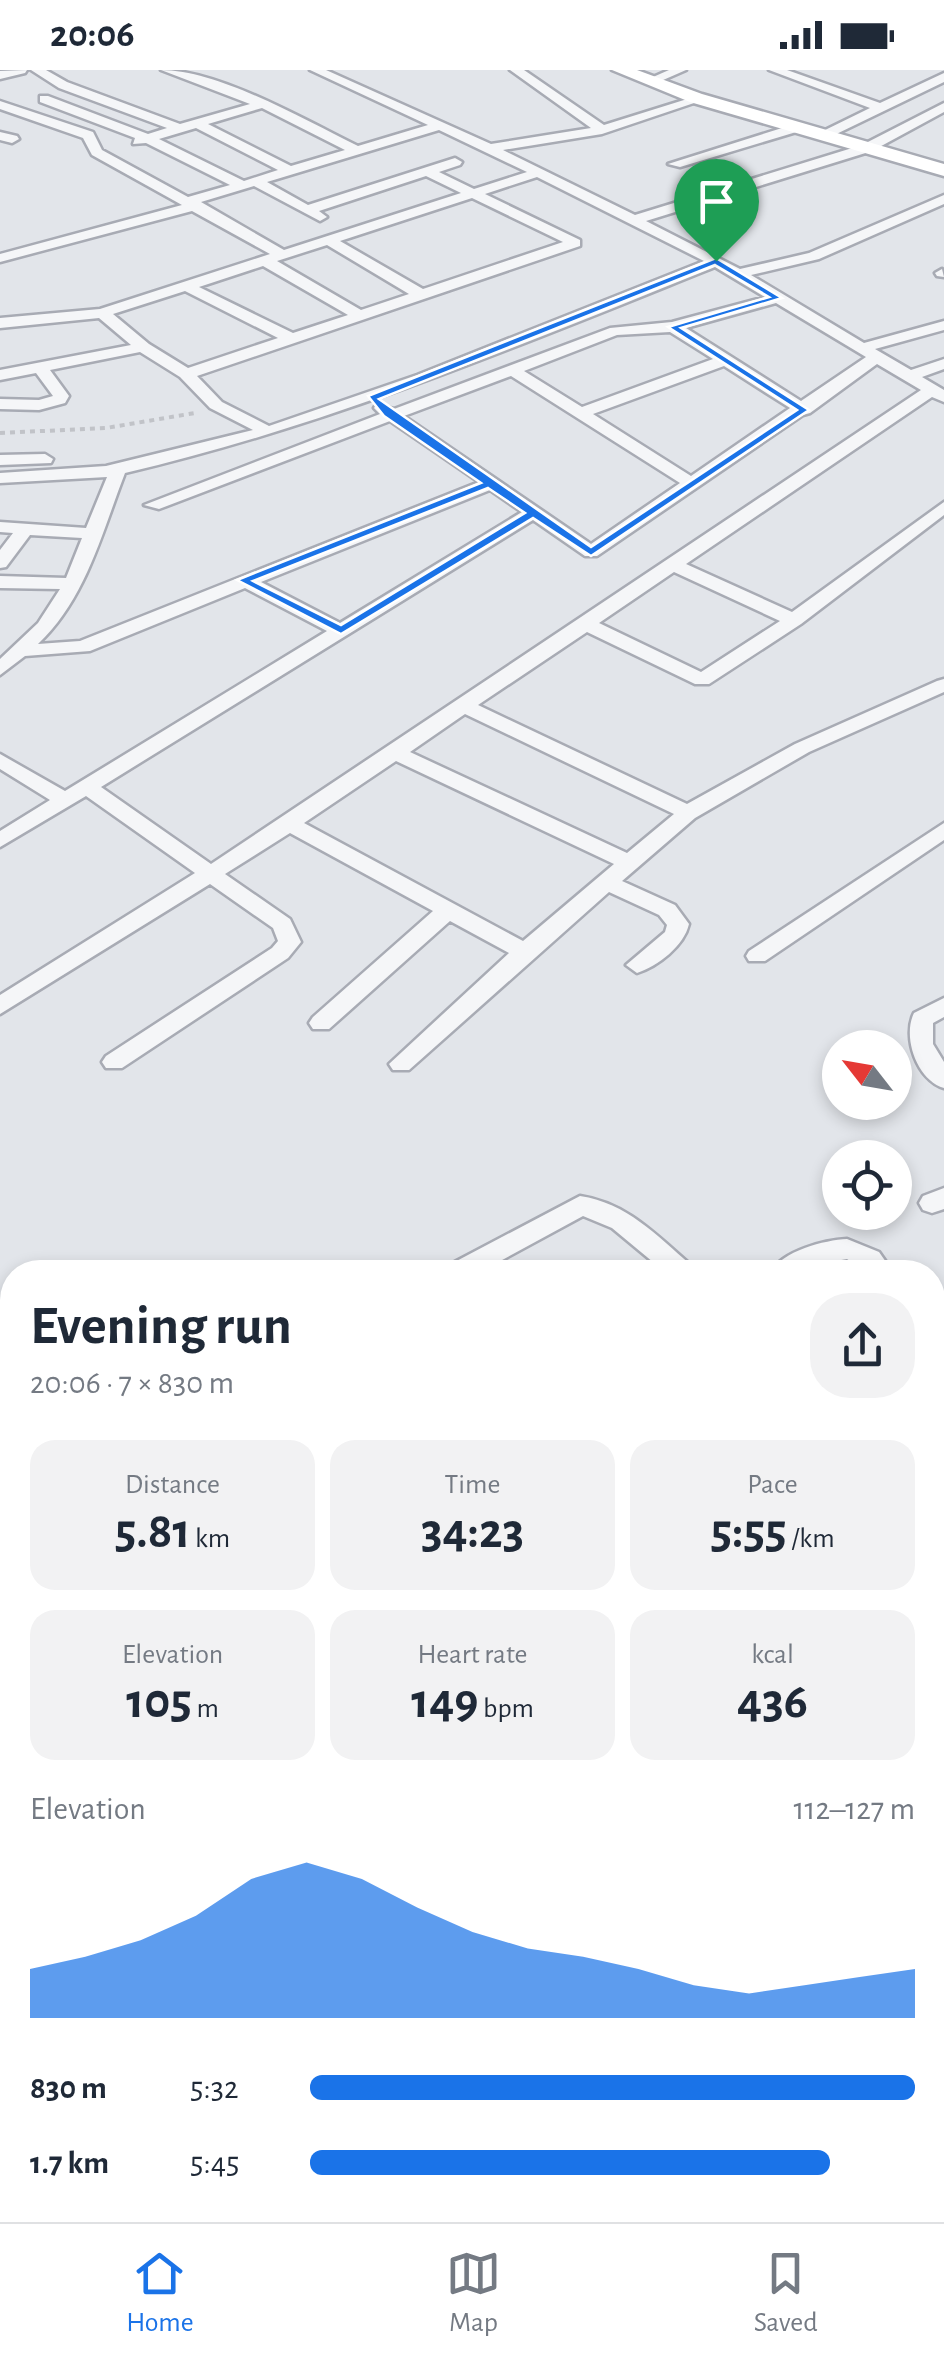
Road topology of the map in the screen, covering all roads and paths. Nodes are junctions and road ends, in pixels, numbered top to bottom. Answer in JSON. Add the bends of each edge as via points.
{"nodes":[{"id":1,"x":21,"y":70,"type":"edge"},
{"id":2,"x":37,"y":70,"type":"edge"},
{"id":3,"x":166,"y":70,"type":"edge"},
{"id":4,"x":316,"y":70,"type":"edge"},
{"id":5,"x":516,"y":70,"type":"edge"},
{"id":6,"x":621,"y":70,"type":"edge"},
{"id":7,"x":680,"y":70,"type":"edge"},
{"id":8,"x":775,"y":70,"type":"edge"},
{"id":9,"x":0,"y":76,"type":"edge"},
{"id":10,"x":825,"y":76,"type":"dead end"},
{"id":11,"x":944,"y":77,"type":"edge"},
{"id":12,"x":650,"y":81,"type":"junction"},
{"id":13,"x":809,"y":82,"type":"junction"},
{"id":14,"x":696,"y":98,"type":"junction"},
{"id":15,"x":44,"y":99,"type":"dead end"},
{"id":16,"x":262,"y":104,"type":"junction"},
{"id":17,"x":0,"y":105,"type":"edge"},
{"id":18,"x":878,"y":107,"type":"junction"},
{"id":19,"x":944,"y":107,"type":"edge"},
{"id":20,"x":198,"y":124,"type":"junction"},
{"id":21,"x":440,"y":126,"type":"junction"},
{"id":22,"x":798,"y":127,"type":"junction"},
{"id":23,"x":180,"y":129,"type":"junction"},
{"id":24,"x":602,"y":130,"type":"junction"},
{"id":25,"x":826,"y":135,"type":"junction"},
{"id":26,"x":145,"y":138,"type":"junction"},
{"id":27,"x":488,"y":148,"type":"junction"},
{"id":28,"x":867,"y":148,"type":"junction"},
{"id":29,"x":357,"y":151,"type":"junction"},
{"id":30,"x":106,"y":156,"type":"junction"},
{"id":31,"x":454,"y":162,"type":"dead end"},
{"id":32,"x":675,"y":164,"type":"dead end"},
{"id":33,"x":944,"y":170,"type":"edge"},
{"id":34,"x":290,"y":171,"type":"junction"},
{"id":35,"x":427,"y":171,"type":"junction"},
{"id":36,"x":537,"y":173,"type":"junction"},
{"id":37,"x":248,"y":183,"type":"junction"},
{"id":38,"x":470,"y":194,"type":"junction"},
{"id":39,"x":944,"y":199,"type":"edge"},
{"id":40,"x":194,"y":203,"type":"junction"},
{"id":41,"x":307,"y":210,"type":"junction"},
{"id":42,"x":634,"y":220,"type":"junction"},
{"id":43,"x":349,"y":232,"type":"junction"},
{"id":44,"x":327,"y":239,"type":"junction"},
{"id":45,"x":281,"y":254,"type":"junction"},
{"id":46,"x":0,"y":258,"type":"edge"},
{"id":47,"x":264,"y":260,"type":"junction"},
{"id":48,"x":716,"y":261,"type":"junction"},
{"id":49,"x":738,"y":274,"type":"junction"},
{"id":50,"x":188,"y":287,"type":"junction"},
{"id":51,"x":422,"y":295,"type":"junction"},
{"id":52,"x":777,"y":298,"type":"junction"},
{"id":53,"x":102,"y":313,"type":"junction"},
{"id":54,"x":361,"y":316,"type":"junction"},
{"id":55,"x":0,"y":323,"type":"edge"},
{"id":56,"x":942,"y":325,"type":"edge"},
{"id":57,"x":673,"y":327,"type":"junction"},
{"id":58,"x":293,"y":339,"type":"junction"},
{"id":59,"x":143,"y":347,"type":"junction"},
{"id":60,"x":869,"y":352,"type":"junction"},
{"id":61,"x":724,"y":360,"type":"junction"},
{"id":62,"x":944,"y":364,"type":"edge"},
{"id":63,"x":39,"y":365,"type":"junction"},
{"id":64,"x":514,"y":370,"type":"junction"},
{"id":65,"x":186,"y":374,"type":"junction"},
{"id":66,"x":0,"y":375,"type":"edge"},
{"id":67,"x":910,"y":376,"type":"junction"},
{"id":68,"x":938,"y":393,"type":"edge"},
{"id":69,"x":372,"y":398,"type":"junction"},
{"id":70,"x":0,"y":404,"type":"edge"},
{"id":71,"x":216,"y":405,"type":"junction"},
{"id":72,"x":804,"y":410,"type":"junction"},
{"id":73,"x":580,"y":413,"type":"junction"},
{"id":74,"x":388,"y":414,"type":"junction"},
{"id":75,"x":267,"y":431,"type":"junction"},
{"id":76,"x":0,"y":433,"type":"edge"},
{"id":77,"x":0,"y":460,"type":"edge"},
{"id":78,"x":151,"y":462,"type":"junction"},
{"id":79,"x":46,"y":466,"type":"junction"},
{"id":80,"x":118,"y":470,"type":"junction"},
{"id":81,"x":0,"y":478,"type":"edge"},
{"id":82,"x":490,"y":484,"type":"junction"},
{"id":83,"x":694,"y":485,"type":"junction"},
{"id":84,"x":153,"y":505,"type":"dead end"},
{"id":85,"x":944,"y":506,"type":"edge"},
{"id":86,"x":533,"y":513,"type":"junction"},
{"id":87,"x":0,"y":527,"type":"edge"},
{"id":88,"x":24,"y":530,"type":"junction"},
{"id":89,"x":95,"y":534,"type":"junction"},
{"id":90,"x":0,"y":563,"type":"edge"},
{"id":91,"x":676,"y":566,"type":"junction"},
{"id":92,"x":243,"y":580,"type":"junction"},
{"id":93,"x":0,"y":582,"type":"edge"},
{"id":94,"x":73,"y":584,"type":"junction"},
{"id":95,"x":794,"y":620,"type":"junction"},
{"id":96,"x":586,"y":624,"type":"junction"},
{"id":97,"x":341,"y":630,"type":"junction"},
{"id":98,"x":20,"y":650,"type":"junction"},
{"id":99,"x":0,"y":669,"type":"edge"},
{"id":100,"x":944,"y":685,"type":"edge"},
{"id":101,"x":462,"y":705,"type":"junction"},
{"id":102,"x":393,"y":752,"type":"junction"},
{"id":103,"x":0,"y":760,"type":"edge"},
{"id":104,"x":88,"y":788,"type":"junction"},
{"id":105,"x":64,"y":800,"type":"junction"},
{"id":106,"x":688,"y":813,"type":"junction"},
{"id":107,"x":288,"y":824,"type":"junction"},
{"id":108,"x":944,"y":830,"type":"edge"},
{"id":109,"x":0,"y":840,"type":"edge"},
{"id":110,"x":630,"y":863,"type":"junction"},
{"id":111,"x":213,"y":873,"type":"junction"},
{"id":112,"x":608,"y":883,"type":"junction"},
{"id":113,"x":448,"y":910,"type":"junction"},
{"id":114,"x":524,"y":952,"type":"junction"},
{"id":115,"x":757,"y":956,"type":"dead end"},
{"id":116,"x":637,"y":965,"type":"dead end"},
{"id":117,"x":0,"y":1006,"type":"edge"},
{"id":118,"x":944,"y":1006,"type":"edge"},
{"id":119,"x":321,"y":1024,"type":"dead end"},
{"id":120,"x":114,"y":1062,"type":"dead end"},
{"id":121,"x":401,"y":1064,"type":"dead end"},
{"id":122,"x":944,"y":1079,"type":"edge"},
{"id":123,"x":480,"y":1260,"type":"edge"},
{"id":124,"x":667,"y":1260,"type":"edge"},
{"id":125,"x":809,"y":1260,"type":"edge"},
{"id":126,"x":868,"y":1260,"type":"edge"}],
"edges":[{"from":1,"to":9,"type":"street"},
{"from":2,"to":23,"type":"street"},
{"from":3,"to":16,"type":"street"},
{"from":4,"to":21,"type":"street"},
{"from":5,"to":24,"type":"street"},
{"from":6,"to":12,"type":"street"},
{"from":7,"to":12,"type":"street"},
{"from":8,"to":13,"type":"street"},
{"from":10,"to":13,"type":"street"},
{"from":11,"to":18,"type":"street"},
{"from":12,"to":14,"type":"street"},
{"from":13,"to":18,"type":"street"},
{"from":14,"to":22,"type":"street"},
{"from":14,"to":24,"type":"street"},
{"from":15,"to":26,"type":"street"},
{"from":16,"to":20,"type":"street"},
{"from":16,"to":29,"type":"street"},
{"from":17,"to":30,"type":"street","via":[[88,135]]},
{"from":18,"to":25,"type":"street"},
{"from":19,"to":28,"type":"street"},
{"from":20,"to":23,"type":"street"},
{"from":20,"to":34,"type":"street"},
{"from":21,"to":27,"type":"street"},
{"from":21,"to":29,"type":"street"},
{"from":22,"to":25,"type":"street"},
{"from":22,"to":32,"type":"street"},
{"from":23,"to":26,"type":"street"},
{"from":24,"to":27,"type":"street"},
{"from":25,"to":28,"type":"street"},
{"from":26,"to":30,"type":"street"},
{"from":26,"to":37,"type":"street"},
{"from":27,"to":36,"type":"street"},
{"from":28,"to":33,"type":"street"},
{"from":28,"to":42,"type":"street"},
{"from":29,"to":34,"type":"street"},
{"from":30,"to":40,"type":"street"},
{"from":31,"to":35,"type":"street"},
{"from":34,"to":37,"type":"street"},
{"from":35,"to":38,"type":"street"},
{"from":35,"to":41,"type":"street"},
{"from":36,"to":38,"type":"street"},
{"from":36,"to":42,"type":"street"},
{"from":37,"to":40,"type":"street"},
{"from":37,"to":41,"type":"street"},
{"from":38,"to":43,"type":"street"},
{"from":38,"to":51,"type":"street","via":[[575,243]]},
{"from":39,"to":49,"type":"street","via":[[814,256]]},
{"from":40,"to":45,"type":"street"},
{"from":40,"to":46,"type":"street"},
{"from":41,"to":43,"type":"street"},
{"from":42,"to":48,"type":"street"},
{"from":43,"to":44,"type":"street"},
{"from":44,"to":45,"type":"street"},
{"from":44,"to":51,"type":"street"},
{"from":45,"to":47,"type":"street"},
{"from":47,"to":50,"type":"street"},
{"from":47,"to":54,"type":"street"},
{"from":48,"to":49,"type":"street"},
{"from":48,"to":69,"type":"street"},
{"from":49,"to":52,"type":"street"},
{"from":50,"to":53,"type":"street"},
{"from":50,"to":58,"type":"street"},
{"from":51,"to":54,"type":"street"},
{"from":52,"to":57,"type":"street"},
{"from":52,"to":60,"type":"street"},
{"from":53,"to":55,"type":"street"},
{"from":53,"to":59,"type":"street"},
{"from":54,"to":58,"type":"street"},
{"from":56,"to":60,"type":"street"},
{"from":57,"to":61,"type":"street"},
{"from":57,"to":64,"type":"street","via":[[615,331]]},
{"from":58,"to":65,"type":"street"},
{"from":59,"to":63,"type":"street"},
{"from":59,"to":65,"type":"street"},
{"from":60,"to":67,"type":"street"},
{"from":60,"to":72,"type":"street"},
{"from":61,"to":72,"type":"street"},
{"from":61,"to":73,"type":"street"},
{"from":62,"to":67,"type":"street"},
{"from":63,"to":66,"type":"street"},
{"from":63,"to":70,"type":"street","via":[[59,400]]},
{"from":64,"to":73,"type":"street"},
{"from":64,"to":74,"type":"street"},
{"from":65,"to":71,"type":"street"},
{"from":67,"to":68,"type":"street"},
{"from":68,"to":91,"type":"street"},
{"from":69,"to":74,"type":"street"},
{"from":69,"to":75,"type":"street"},
{"from":71,"to":75,"type":"street"},
{"from":71,"to":76,"type":"path","via":[[140,424]]},
{"from":72,"to":83,"type":"street"},
{"from":73,"to":83,"type":"street"},
{"from":74,"to":82,"type":"street"},
{"from":74,"to":84,"type":"street"},
{"from":75,"to":78,"type":"street"},
{"from":77,"to":79,"type":"street"},
{"from":78,"to":79,"type":"street","via":[[121,456]]},
{"from":78,"to":80,"type":"street"},
{"from":79,"to":80,"type":"street"},
{"from":79,"to":81,"type":"street"},
{"from":80,"to":89,"type":"street"},
{"from":82,"to":86,"type":"street"},
{"from":82,"to":92,"type":"street"},
{"from":83,"to":86,"type":"street","via":[[591,552]]},
{"from":85,"to":95,"type":"street"},
{"from":86,"to":97,"type":"street"},
{"from":87,"to":88,"type":"street"},
{"from":88,"to":89,"type":"street"},
{"from":88,"to":90,"type":"street"},
{"from":89,"to":94,"type":"street"},
{"from":91,"to":95,"type":"street"},
{"from":91,"to":96,"type":"street"},
{"from":92,"to":97,"type":"street"},
{"from":92,"to":98,"type":"street","via":[[83,647]]},
{"from":93,"to":94,"type":"street"},
{"from":94,"to":98,"type":"street"},
{"from":95,"to":96,"type":"street","via":[[702,680]]},
{"from":96,"to":101,"type":"street"},
{"from":97,"to":104,"type":"street"},
{"from":98,"to":99,"type":"street"},
{"from":100,"to":106,"type":"street","via":[[802,748]]},
{"from":101,"to":102,"type":"street"},
{"from":101,"to":106,"type":"street"},
{"from":102,"to":107,"type":"street"},
{"from":102,"to":110,"type":"street"},
{"from":103,"to":105,"type":"street"},
{"from":104,"to":105,"type":"street"},
{"from":104,"to":111,"type":"street"},
{"from":105,"to":109,"type":"street"},
{"from":106,"to":110,"type":"street"},
{"from":107,"to":111,"type":"street"},
{"from":107,"to":113,"type":"street"},
{"from":108,"to":115,"type":"street"},
{"from":110,"to":112,"type":"street"},
{"from":111,"to":117,"type":"street"},
{"from":111,"to":120,"type":"street","via":[[282,924],[290,942]]},
{"from":112,"to":114,"type":"street"},
{"from":112,"to":116,"type":"street","via":[[667,910],[678,924],[675,936]]},
{"from":113,"to":114,"type":"street"},
{"from":113,"to":119,"type":"street"},
{"from":114,"to":121,"type":"street"},
{"from":118,"to":122,"type":"street","via":[[922,1019],[918,1033]]},
{"from":123,"to":124,"type":"street","via":[[580,1206],[613,1215]]},
{"from":125,"to":126,"type":"street","via":[[846,1247]]}]}
